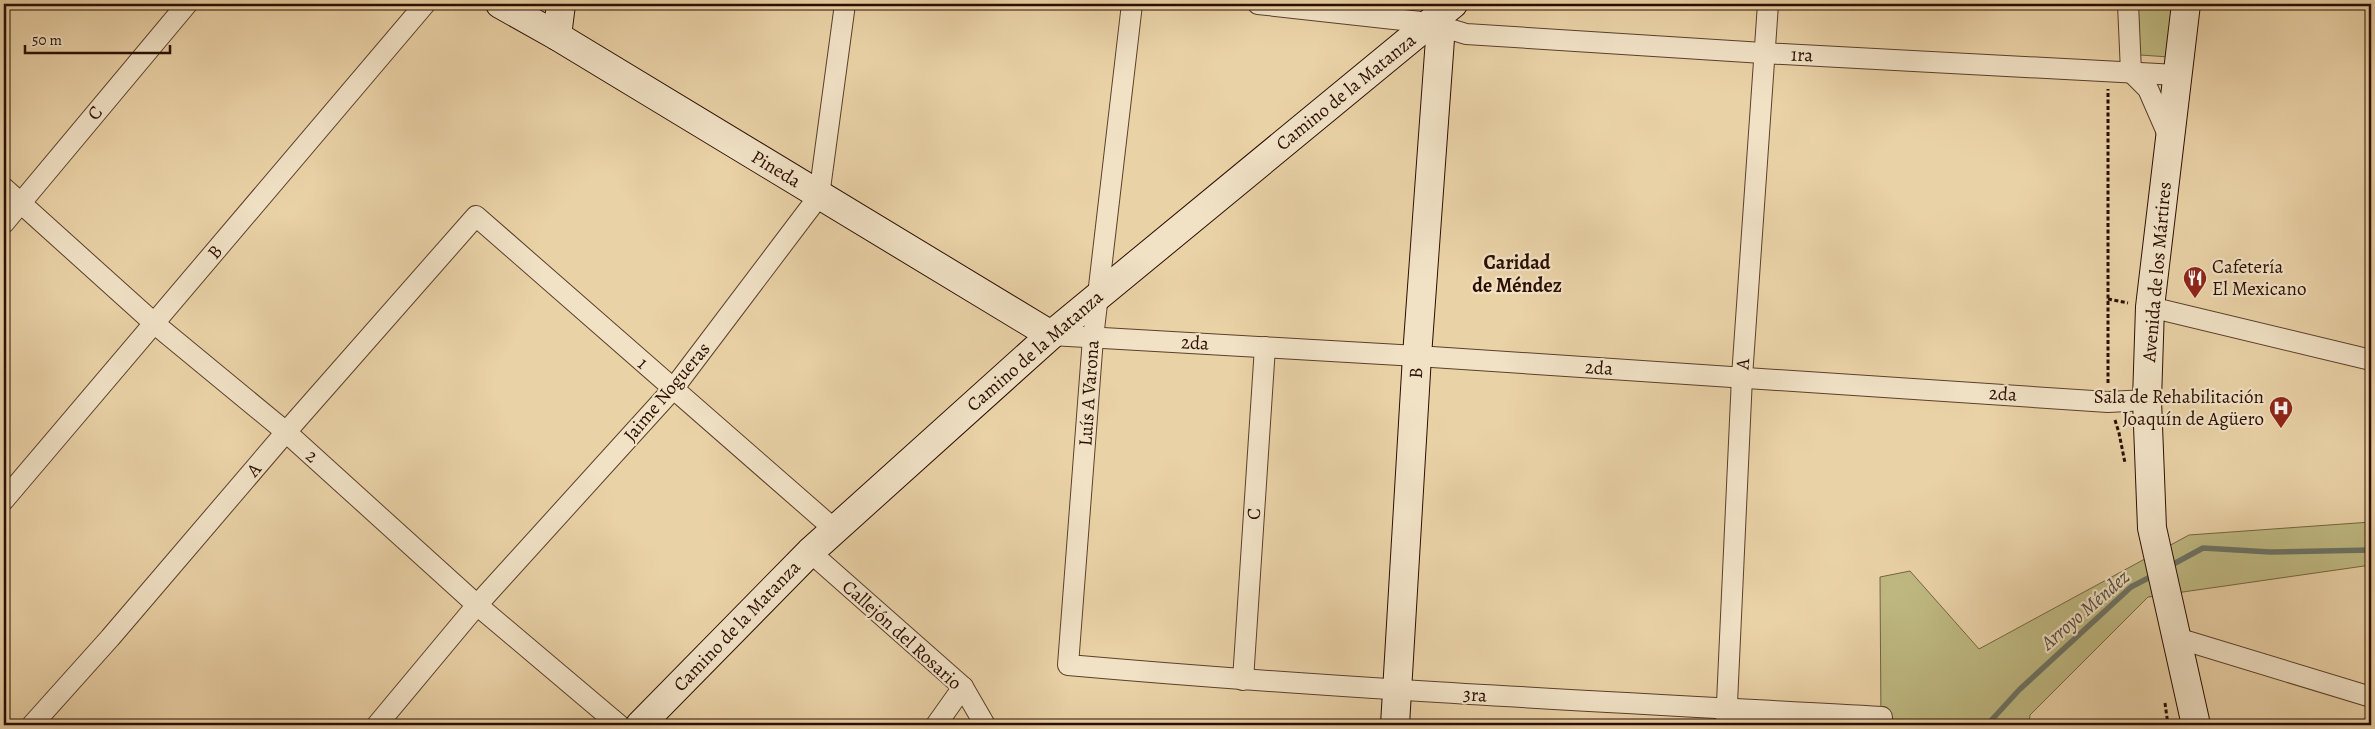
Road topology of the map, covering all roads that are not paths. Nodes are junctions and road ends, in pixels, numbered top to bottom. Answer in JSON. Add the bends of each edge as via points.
{"nodes":[{"id":1,"x":187,"y":4,"type":"edge"},
{"id":2,"x":425,"y":4,"type":"edge"},
{"id":3,"x":500,"y":4,"type":"edge"},
{"id":4,"x":561,"y":4,"type":"edge"},
{"id":5,"x":845,"y":4,"type":"edge"},
{"id":6,"x":1132,"y":4,"type":"edge"},
{"id":7,"x":1258,"y":4,"type":"edge"},
{"id":8,"x":1453,"y":4,"type":"edge"},
{"id":9,"x":1768,"y":4,"type":"edge"},
{"id":10,"x":2128,"y":4,"type":"edge"},
{"id":11,"x":2186,"y":4,"type":"edge"},
{"id":12,"x":1403,"y":12,"type":"edge"},
{"id":13,"x":1430,"y":23,"type":"junction"},
{"id":14,"x":557,"y":36,"type":"junction"},
{"id":15,"x":1398,"y":48,"type":"junction"},
{"id":16,"x":1763,"y":53,"type":"junction"},
{"id":17,"x":2131,"y":72,"type":"junction"},
{"id":18,"x":2176,"y":74,"type":"junction"},
{"id":19,"x":2169,"y":137,"type":"junction"},
{"id":20,"x":4,"y":188,"type":"edge"},
{"id":21,"x":820,"y":196,"type":"junction"},
{"id":22,"x":22,"y":202,"type":"junction"},
{"id":23,"x":476,"y":216,"type":"joint"},
{"id":24,"x":4,"y":223,"type":"edge"},
{"id":25,"x":1097,"y":297,"type":"junction"},
{"id":26,"x":2150,"y":307,"type":"junction"},
{"id":27,"x":155,"y":324,"type":"junction"},
{"id":28,"x":1050,"y":335,"type":"junction"},
{"id":29,"x":1093,"y":338,"type":"junction"},
{"id":30,"x":1266,"y":347,"type":"junction"},
{"id":31,"x":1417,"y":356,"type":"junction"},
{"id":32,"x":2371,"y":360,"type":"edge"},
{"id":33,"x":1742,"y":377,"type":"junction"},
{"id":34,"x":673,"y":389,"type":"junction"},
{"id":35,"x":2147,"y":400,"type":"junction"},
{"id":36,"x":286,"y":432,"type":"junction"},
{"id":37,"x":4,"y":500,"type":"edge"},
{"id":38,"x":834,"y":529,"type":"junction"},
{"id":39,"x":810,"y":552,"type":"junction"},
{"id":40,"x":477,"y":605,"type":"junction"},
{"id":41,"x":2178,"y":638,"type":"junction"},
{"id":42,"x":1068,"y":665,"type":"joint"},
{"id":43,"x":1243,"y":680,"type":"junction"},
{"id":44,"x":963,"y":687,"type":"junction"},
{"id":45,"x":1397,"y":690,"type":"junction"},
{"id":46,"x":2371,"y":696,"type":"edge"},
{"id":47,"x":1726,"y":717,"type":"edge"},
{"id":48,"x":1882,"y":717,"type":"dead end"},
{"id":49,"x":32,"y":725,"type":"edge"},
{"id":50,"x":376,"y":725,"type":"edge"},
{"id":51,"x":618,"y":725,"type":"edge"},
{"id":52,"x":640,"y":725,"type":"edge"},
{"id":53,"x":936,"y":725,"type":"edge"},
{"id":54,"x":985,"y":725,"type":"edge"},
{"id":55,"x":1395,"y":725,"type":"edge"},
{"id":56,"x":2196,"y":725,"type":"edge"}],
"edges":[{"from":1,"to":22,"type":"street","name":"C"},
{"from":2,"to":27,"type":"street","name":"B"},
{"from":3,"to":14,"type":"main road","name":"Pineda"},
{"from":4,"to":14,"type":"main road"},
{"from":5,"to":21,"type":"street","name":"Jaime Nogueras"},
{"from":6,"to":25,"type":"street","name":"Luís A Varona"},
{"from":7,"to":12,"type":"street","name":"1ra"},
{"from":8,"to":13,"type":"main road","name":"Camino de la Matanza"},
{"from":9,"to":16,"type":"street","name":"A"},
{"from":10,"to":17,"type":"street"},
{"from":11,"to":18,"type":"main road","name":"Avenida de los Mártires"},
{"from":12,"to":13,"type":"street","name":"1ra"},
{"from":12,"to":15,"type":"street"},
{"from":13,"to":15,"type":"main road","name":"Camino de la Matanza"},
{"from":13,"to":16,"type":"street","name":"1ra","via":[[1466,34]]},
{"from":13,"to":31,"type":"main road","name":"B","via":[[1440,39]]},
{"from":14,"to":21,"type":"main road","name":"Pineda"},
{"from":15,"to":25,"type":"main road","name":"Camino de la Matanza"},
{"from":16,"to":17,"type":"street","name":"1ra"},
{"from":16,"to":33,"type":"street","name":"A"},
{"from":17,"to":18,"type":"street","name":"1ra"},
{"from":17,"to":19,"type":"street","via":[[2148,89]]},
{"from":18,"to":19,"type":"main road","name":"Avenida de los Mártires"},
{"from":19,"to":26,"type":"main road","name":"Avenida de los Mártires"},
{"from":20,"to":22,"type":"street","name":"2"},
{"from":21,"to":28,"type":"main road","name":"Pineda"},
{"from":21,"to":34,"type":"street","name":"Jaime Nogueras"},
{"from":22,"to":24,"type":"street","name":"C"},
{"from":22,"to":27,"type":"street","name":"2"},
{"from":23,"to":34,"type":"street","name":"1"},
{"from":23,"to":36,"type":"street","name":"A"},
{"from":25,"to":28,"type":"main road","name":"Camino de la Matanza"},
{"from":25,"to":29,"type":"street","name":"Luís A Varona"},
{"from":26,"to":32,"type":"street"},
{"from":26,"to":35,"type":"main road","name":"Avenida de los Mártires"},
{"from":27,"to":36,"type":"street","name":"2"},
{"from":27,"to":37,"type":"street","name":"B"},
{"from":28,"to":29,"type":"street","name":"2da"},
{"from":28,"to":38,"type":"main road","name":"Camino de la Matanza"},
{"from":29,"to":30,"type":"street","name":"2da"},
{"from":29,"to":42,"type":"street","name":"Luís A Varona"},
{"from":30,"to":31,"type":"street","name":"2da"},
{"from":30,"to":43,"type":"street","name":"C"},
{"from":31,"to":33,"type":"street","name":"2da"},
{"from":31,"to":45,"type":"main road","name":"B"},
{"from":33,"to":35,"type":"street","name":"2da","via":[[2108,402]]},
{"from":33,"to":47,"type":"street","name":"A"},
{"from":34,"to":38,"type":"street","name":"1"},
{"from":34,"to":40,"type":"street","name":"Jaime Nogueras"},
{"from":35,"to":41,"type":"main road","name":"Avenida de los Mártires","via":[[2152,528]]},
{"from":36,"to":40,"type":"street","name":"2"},
{"from":36,"to":49,"type":"street","name":"A"},
{"from":38,"to":39,"type":"main road","name":"Camino de la Matanza"},
{"from":39,"to":44,"type":"street","name":"Callejón del Rosario"},
{"from":39,"to":52,"type":"main road","name":"Camino de la Matanza"},
{"from":40,"to":50,"type":"street","name":"Jaime Nogueras"},
{"from":40,"to":51,"type":"street","name":"2"},
{"from":41,"to":46,"type":"street"},
{"from":41,"to":56,"type":"main road","name":"Avenida de los Mártires"},
{"from":42,"to":43,"type":"street","name":"3ra"},
{"from":43,"to":45,"type":"street","name":"3ra"},
{"from":44,"to":53,"type":"street"},
{"from":44,"to":54,"type":"street","name":"Callejón del Rosario"},
{"from":45,"to":47,"type":"street","name":"3ra"},
{"from":45,"to":55,"type":"main road","name":"B"},
{"from":47,"to":48,"type":"street","name":"3ra"}]}
